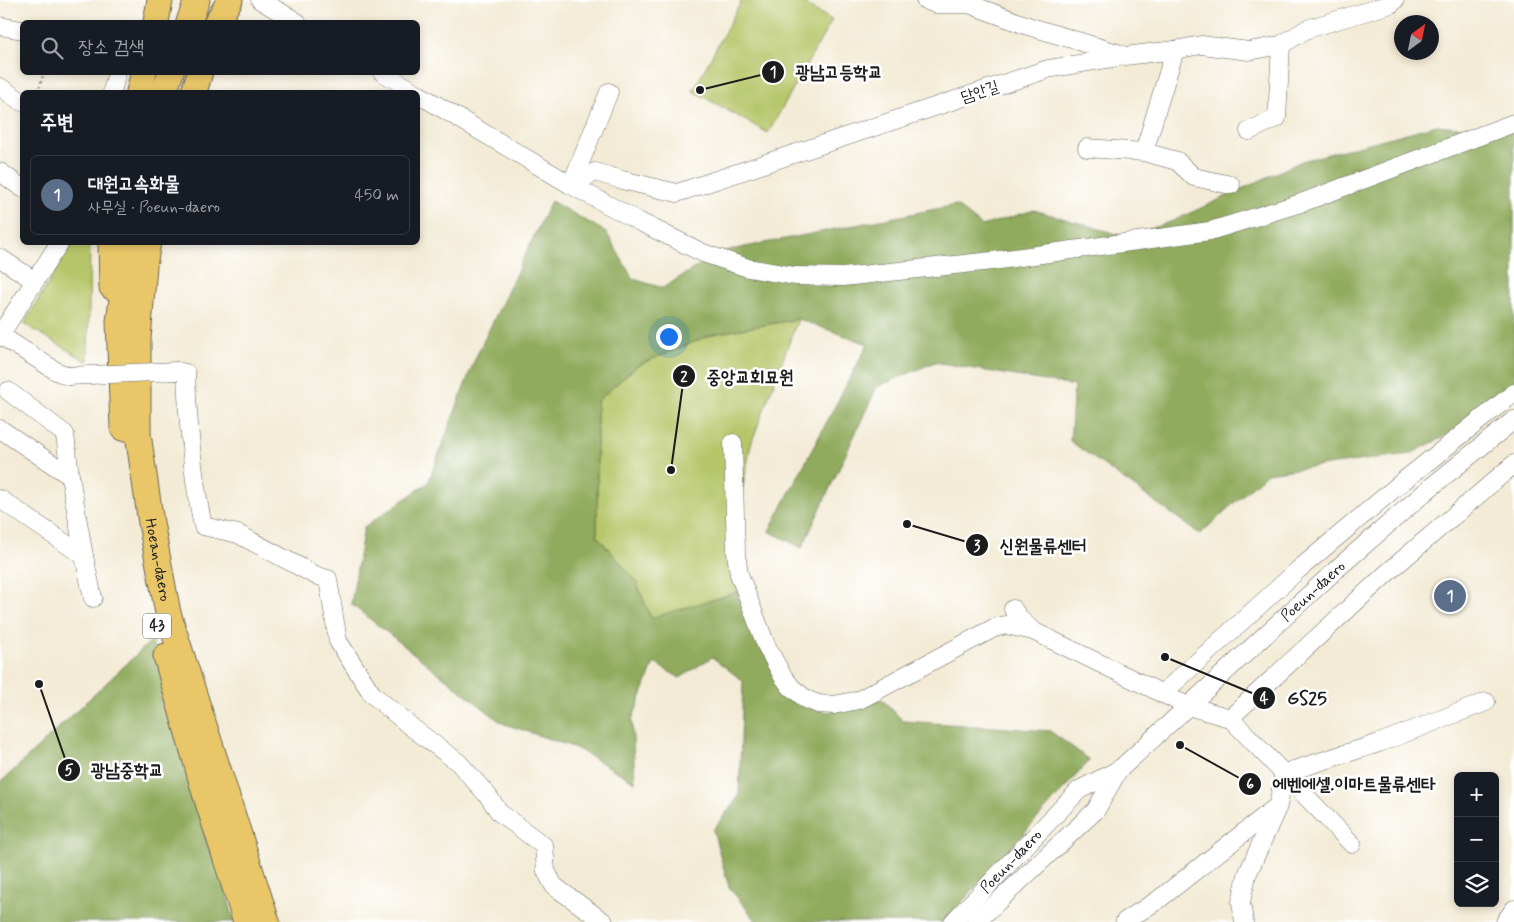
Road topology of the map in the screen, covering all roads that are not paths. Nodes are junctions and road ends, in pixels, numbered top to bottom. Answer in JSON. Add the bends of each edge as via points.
{"nodes":[{"id":1,"x":160,"y":0,"type":"edge"},
{"id":2,"x":260,"y":0,"type":"edge"},
{"id":3,"x":925,"y":0,"type":"edge"},
{"id":4,"x":1395,"y":0,"type":"edge"},
{"id":5,"x":213,"y":8,"type":"edge"},
{"id":6,"x":156,"y":20,"type":"edge"},
{"id":7,"x":192,"y":20,"type":"edge"},
{"id":8,"x":294,"y":20,"type":"edge"},
{"id":9,"x":0,"y":26,"type":"edge"},
{"id":10,"x":20,"y":30,"type":"edge"},
{"id":11,"x":1281,"y":45,"type":"junction"},
{"id":12,"x":1175,"y":50,"type":"junction"},
{"id":13,"x":1125,"y":56,"type":"junction"},
{"id":14,"x":116,"y":75,"type":"edge"},
{"id":15,"x":143,"y":75,"type":"edge"},
{"id":16,"x":170,"y":75,"type":"edge"},
{"id":17,"x":186,"y":75,"type":"edge"},
{"id":18,"x":199,"y":75,"type":"edge"},
{"id":19,"x":387,"y":75,"type":"edge"},
{"id":20,"x":0,"y":87,"type":"edge"},
{"id":21,"x":112,"y":90,"type":"edge"},
{"id":22,"x":140,"y":90,"type":"edge"},
{"id":23,"x":165,"y":90,"type":"edge"},
{"id":24,"x":181,"y":90,"type":"edge"},
{"id":25,"x":195,"y":90,"type":"edge"},
{"id":26,"x":411,"y":90,"type":"edge"},
{"id":27,"x":609,"y":92,"type":"dead end"},
{"id":28,"x":420,"y":95,"type":"edge"},
{"id":29,"x":20,"y":101,"type":"edge"},
{"id":30,"x":1514,"y":124,"type":"edge"},
{"id":31,"x":1249,"y":132,"type":"dead end"},
{"id":32,"x":1086,"y":148,"type":"dead end"},
{"id":33,"x":1144,"y":152,"type":"junction"},
{"id":34,"x":0,"y":172,"type":"edge"},
{"id":35,"x":571,"y":185,"type":"junction"},
{"id":36,"x":1231,"y":185,"type":"dead end"},
{"id":37,"x":20,"y":187,"type":"edge"},
{"id":38,"x":58,"y":245,"type":"edge"},
{"id":39,"x":111,"y":245,"type":"edge"},
{"id":40,"x":130,"y":245,"type":"edge"},
{"id":41,"x":148,"y":245,"type":"edge"},
{"id":42,"x":159,"y":245,"type":"edge"},
{"id":43,"x":0,"y":258,"type":"edge"},
{"id":44,"x":35,"y":281,"type":"junction"},
{"id":45,"x":119,"y":321,"type":"junction"},
{"id":46,"x":0,"y":335,"type":"edge"},
{"id":47,"x":138,"y":339,"type":"junction"},
{"id":48,"x":8,"y":391,"type":"dead end"},
{"id":49,"x":1514,"y":393,"type":"edge"},
{"id":50,"x":1514,"y":420,"type":"edge"},
{"id":51,"x":0,"y":429,"type":"edge"},
{"id":52,"x":733,"y":443,"type":"dead end"},
{"id":53,"x":1514,"y":464,"type":"edge"},
{"id":54,"x":70,"y":476,"type":"junction"},
{"id":55,"x":0,"y":499,"type":"edge"},
{"id":56,"x":84,"y":556,"type":"junction"},
{"id":57,"x":93,"y":598,"type":"dead end"},
{"id":58,"x":1013,"y":609,"type":"dead end"},
{"id":59,"x":1032,"y":631,"type":"junction"},
{"id":60,"x":1162,"y":694,"type":"junction"},
{"id":61,"x":1486,"y":702,"type":"dead end"},
{"id":62,"x":1188,"y":706,"type":"junction"},
{"id":63,"x":1230,"y":718,"type":"junction"},
{"id":64,"x":1120,"y":769,"type":"junction"},
{"id":65,"x":1284,"y":773,"type":"junction"},
{"id":66,"x":1278,"y":806,"type":"junction"},
{"id":67,"x":1352,"y":844,"type":"dead end"},
{"id":68,"x":1514,"y":909,"type":"edge"},
{"id":69,"x":995,"y":914,"type":"edge"},
{"id":70,"x":1126,"y":921,"type":"edge"},
{"id":71,"x":246,"y":922,"type":"edge"},
{"id":72,"x":267,"y":922,"type":"edge"},
{"id":73,"x":604,"y":922,"type":"edge"},
{"id":74,"x":953,"y":922,"type":"edge"},
{"id":75,"x":976,"y":922,"type":"edge"},
{"id":76,"x":1244,"y":922,"type":"edge"},
{"id":77,"x":1505,"y":922,"type":"edge"}],
"edges":[{"from":1,"to":6,"type":"highway"},
{"from":2,"to":8,"type":"street"},
{"from":3,"to":13,"type":"street","via":[[935,4],[969,4]]},
{"from":4,"to":11,"type":"street","name":"담안길","via":[[1391,4],[1307,29]]},
{"from":5,"to":7,"type":"highway"},
{"from":9,"to":10,"type":"street"},
{"from":11,"to":12,"type":"street","name":"담안길","via":[[1249,50],[1201,44]]},
{"from":11,"to":31,"type":"street","via":[[1277,118]]},
{"from":12,"to":13,"type":"street","name":"담안길"},
{"from":12,"to":33,"type":"street"},
{"from":13,"to":35,"type":"street","name":"담안길","via":[[1048,69],[677,193],[595,172]]},
{"from":14,"to":21,"type":"street"},
{"from":15,"to":22,"type":"highway"},
{"from":16,"to":23,"type":"highway"},
{"from":17,"to":24,"type":"highway"},
{"from":18,"to":25,"type":"highway"},
{"from":19,"to":26,"type":"street"},
{"from":20,"to":29,"type":"street"},
{"from":27,"to":35,"type":"street"},
{"from":28,"to":35,"type":"street"},
{"from":30,"to":35,"type":"street","via":[[1301,203],[1210,231],[843,277],[796,276],[748,268],[703,253]]},
{"from":32,"to":33,"type":"street"},
{"from":33,"to":36,"type":"street","via":[[1177,161],[1194,177]]},
{"from":34,"to":37,"type":"street"},
{"from":38,"to":44,"type":"street"},
{"from":39,"to":45,"type":"highway","via":[[111,284]]},
{"from":40,"to":45,"type":"highway","name":"Hoean-daero","number":"43"},
{"from":41,"to":47,"type":"highway","name":"Hoean-daero","number":"43"},
{"from":42,"to":47,"type":"highway"},
{"from":43,"to":44,"type":"street"},
{"from":44,"to":46,"type":"street"},
{"from":45,"to":71,"type":"highway","name":"Hoean-daero","number":"43","via":[[124,444],[138,542],[184,722]]},
{"from":46,"to":73,"type":"street","bridge":true,"via":[[68,376],[186,373],[194,487],[203,526],[238,534],[328,579],[338,641],[372,694],[459,763],[500,813],[544,846],[546,871],[554,886]]},
{"from":47,"to":72,"type":"highway","name":"Hoean-daero","number":"43","via":[[138,434],[168,612]]},
{"from":48,"to":54,"type":"street","via":[[65,434]]},
{"from":49,"to":60,"type":"street","via":[[1305,564]]},
{"from":50,"to":62,"type":"street","name":"Poeun-daero","via":[[1339,567]]},
{"from":51,"to":54,"type":"street"},
{"from":52,"to":59,"type":"street","via":[[739,574],[766,645],[782,675],[806,699],[834,705],[859,700],[994,628],[1006,625]]},
{"from":53,"to":63,"type":"street","via":[[1386,574]]},
{"from":54,"to":56,"type":"street"},
{"from":55,"to":56,"type":"street"},
{"from":56,"to":57,"type":"street"},
{"from":58,"to":59,"type":"street"},
{"from":59,"to":60,"type":"street"},
{"from":60,"to":62,"type":"street"},
{"from":61,"to":65,"type":"street","via":[[1379,743]]},
{"from":62,"to":63,"type":"street"},
{"from":62,"to":64,"type":"street","name":"Poeun-daero"},
{"from":63,"to":65,"type":"street"},
{"from":64,"to":69,"type":"street","name":"Poeun-daero","via":[[1096,810]]},
{"from":64,"to":74,"type":"street","name":"Poeun-daero","via":[[1079,790]]},
{"from":65,"to":66,"type":"street"},
{"from":65,"to":67,"type":"street"},
{"from":66,"to":70,"type":"street","via":[[1158,900]]},
{"from":66,"to":76,"type":"street","via":[[1247,875],[1241,902]]},
{"from":68,"to":77,"type":"street"},
{"from":69,"to":75,"type":"street","name":"Poeun-daero"}]}
